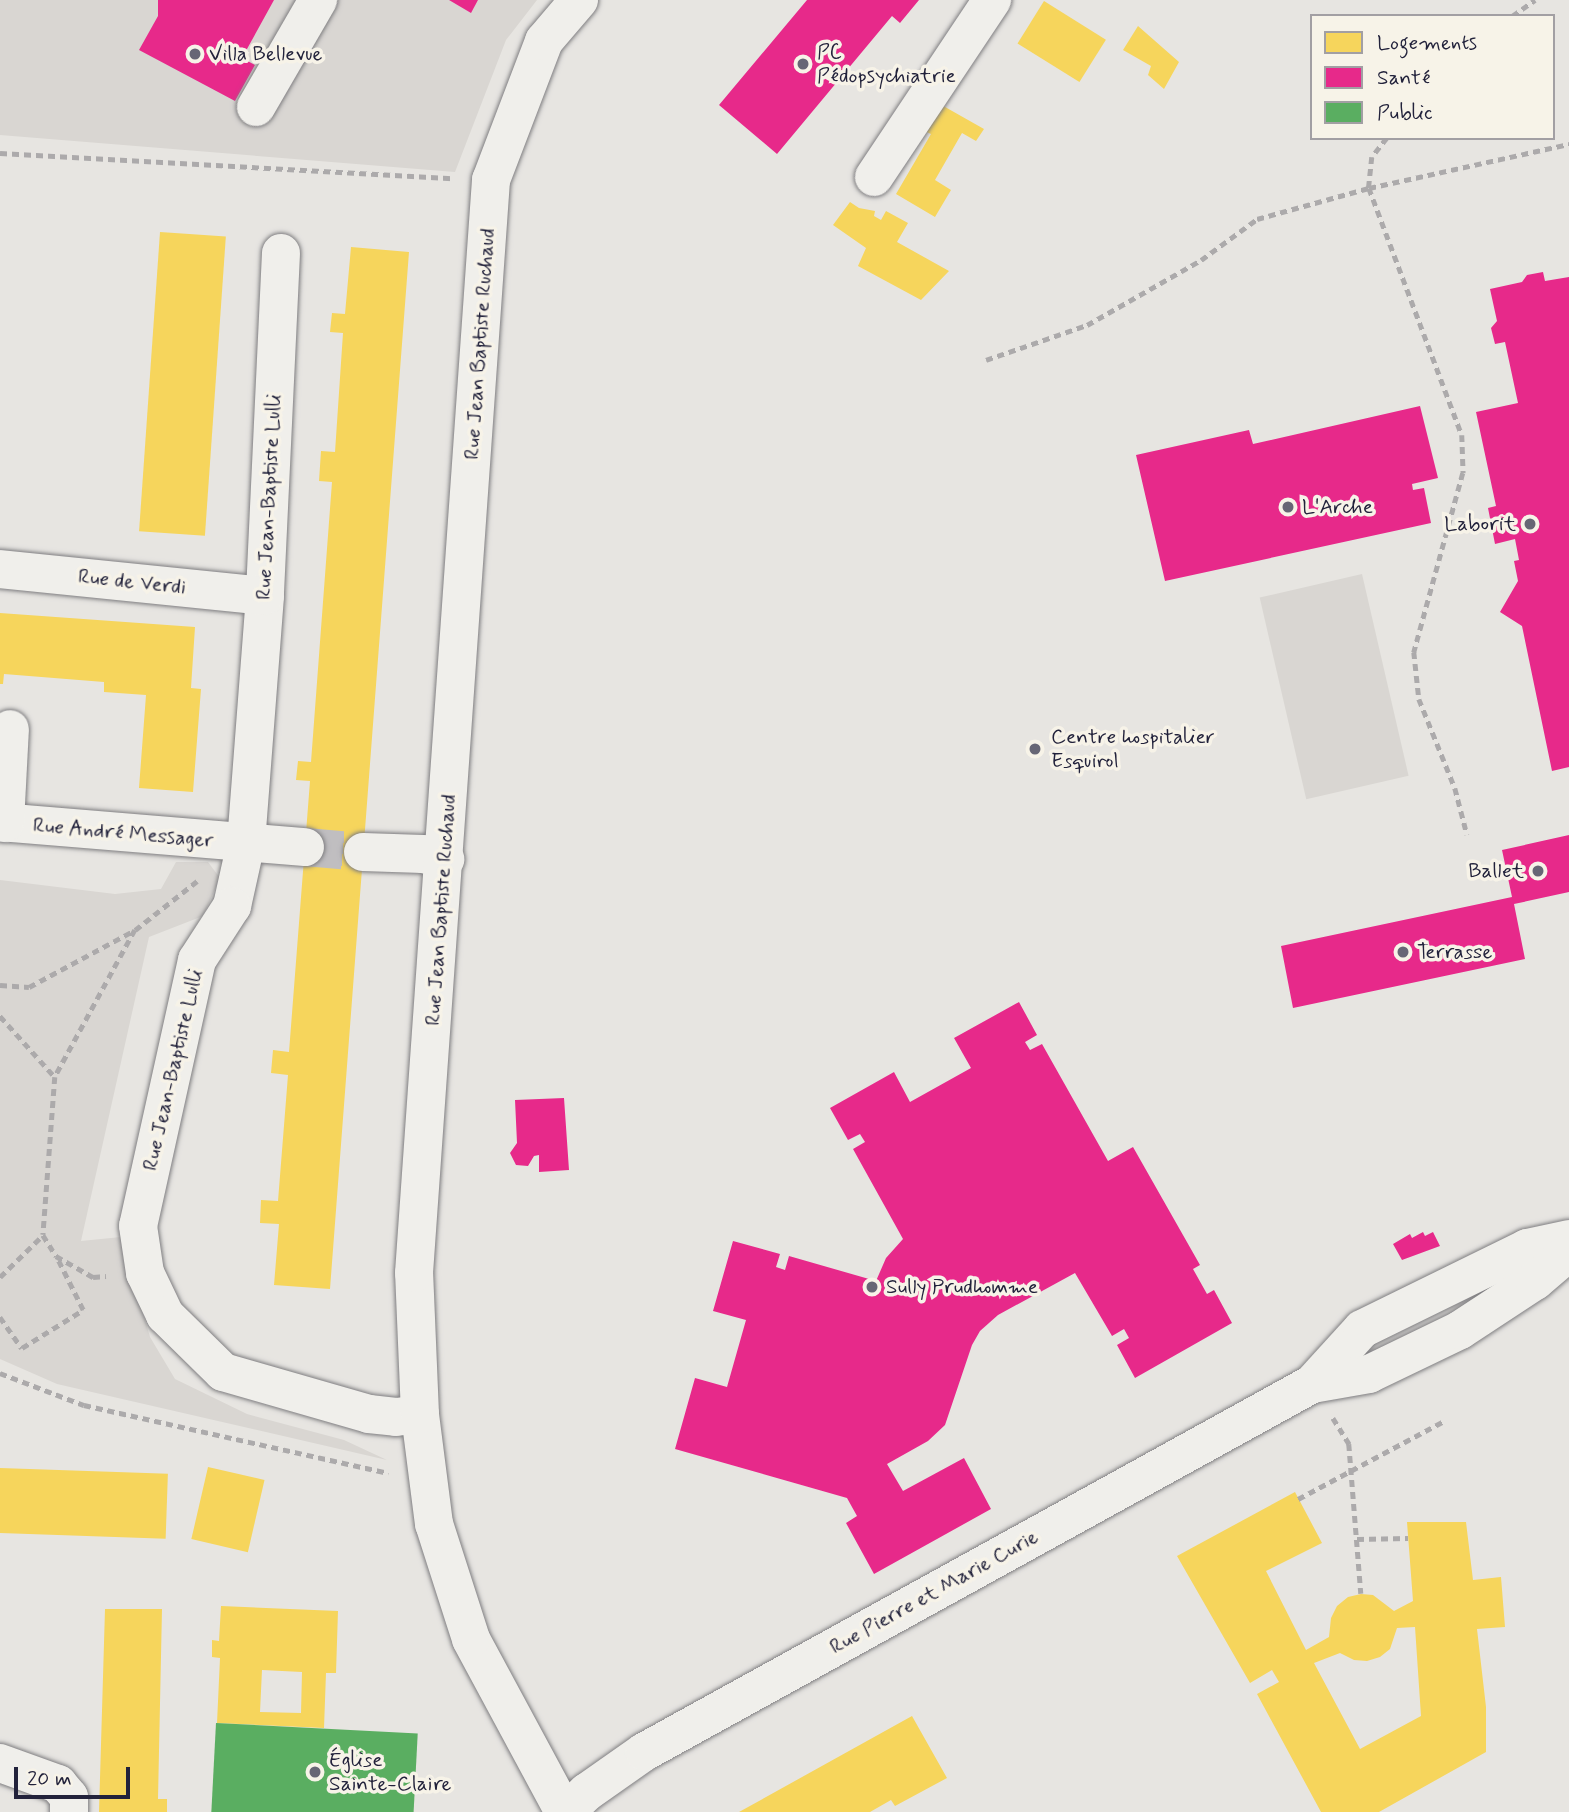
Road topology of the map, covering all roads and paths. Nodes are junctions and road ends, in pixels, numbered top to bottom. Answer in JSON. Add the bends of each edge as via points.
{"nodes":[{"id":1,"x":318,"y":0,"type":"edge"},
{"id":2,"x":579,"y":0,"type":"edge"},
{"id":3,"x":992,"y":0,"type":"edge"},
{"id":4,"x":1535,"y":0,"type":"edge"},
{"id":5,"x":1515,"y":14,"type":"edge"},
{"id":6,"x":256,"y":107,"type":"dead end"},
{"id":7,"x":1385,"y":140,"type":"edge"},
{"id":8,"x":1569,"y":144,"type":"edge"},
{"id":9,"x":0,"y":153,"type":"edge"},
{"id":10,"x":874,"y":177,"type":"dead end"},
{"id":11,"x":491,"y":180,"type":"junction"},
{"id":12,"x":1369,"y":188,"type":"junction"},
{"id":13,"x":281,"y":253,"type":"dead end"},
{"id":14,"x":986,"y":360,"type":"dead end"},
{"id":15,"x":0,"y":569,"type":"edge"},
{"id":16,"x":265,"y":596,"type":"junction"},
{"id":17,"x":10,"y":729,"type":"dead end"},
{"id":18,"x":2,"y":822,"type":"edge"},
{"id":19,"x":1467,"y":834,"type":"dead end"},
{"id":20,"x":246,"y":843,"type":"junction"},
{"id":21,"x":305,"y":847,"type":"tunnel mouth"},
{"id":22,"x":363,"y":852,"type":"tunnel mouth"},
{"id":23,"x":445,"y":859,"type":"junction"},
{"id":24,"x":135,"y":930,"type":"junction"},
{"id":25,"x":0,"y":985,"type":"edge"},
{"id":26,"x":0,"y":1016,"type":"edge"},
{"id":27,"x":55,"y":1077,"type":"junction"},
{"id":28,"x":43,"y":1235,"type":"junction"},
{"id":29,"x":1569,"y":1239,"type":"edge"},
{"id":30,"x":1569,"y":1252,"type":"edge"},
{"id":31,"x":55,"y":1256,"type":"junction"},
{"id":32,"x":145,"y":1273,"type":"junction"},
{"id":33,"x":0,"y":1278,"type":"edge"},
{"id":34,"x":0,"y":1317,"type":"edge"},
{"id":35,"x":0,"y":1373,"type":"edge"},
{"id":36,"x":1312,"y":1384,"type":"junction"},
{"id":37,"x":420,"y":1414,"type":"junction"},
{"id":38,"x":1444,"y":1421,"type":"dead end"},
{"id":39,"x":1351,"y":1469,"type":"junction"},
{"id":40,"x":429,"y":1483,"type":"junction"},
{"id":41,"x":1298,"y":1499,"type":"dead end"},
{"id":42,"x":1408,"y":1538,"type":"dead end"},
{"id":43,"x":1357,"y":1539,"type":"junction"},
{"id":44,"x":1360,"y":1594,"type":"dead end"},
{"id":45,"x":0,"y":1763,"type":"edge"},
{"id":46,"x":579,"y":1807,"type":"edge"},
{"id":47,"x":69,"y":1812,"type":"edge"}],
"edges":[{"from":1,"to":6,"type":"main road"},
{"from":2,"to":11,"type":"main road","name":"Rue Jean Baptiste Ruchaud","via":[[544,41]]},
{"from":3,"to":10,"type":"main road"},
{"from":4,"to":5,"type":"path"},
{"from":7,"to":12,"type":"path","via":[[1372,157]]},
{"from":8,"to":12,"type":"path"},
{"from":9,"to":11,"type":"path"},
{"from":11,"to":23,"type":"main road","name":"Rue Jean Baptiste Ruchaud"},
{"from":12,"to":14,"type":"path","via":[[1257,219],[1201,260],[1087,325]]},
{"from":12,"to":19,"type":"path","via":[[1462,435],[1463,472],[1414,652],[1419,699],[1455,788]]},
{"from":13,"to":16,"type":"main road","name":"Rue Jean-Baptiste Lulli"},
{"from":15,"to":16,"type":"main road","name":"Rue de Verdi"},
{"from":16,"to":20,"type":"main road","name":"Rue Jean-Baptiste Lulli"},
{"from":17,"to":18,"type":"main road"},
{"from":18,"to":20,"type":"main road","name":"Rue André Messager"},
{"from":20,"to":21,"type":"main road","name":"Rue André Messager"},
{"from":20,"to":24,"type":"path"},
{"from":20,"to":32,"type":"main road","name":"Rue Jean-Baptiste Lulli","via":[[232,906],[197,960],[138,1226]]},
{"from":22,"to":23,"type":"main road"},
{"from":23,"to":37,"type":"main road","name":"Rue Jean Baptiste Ruchaud","via":[[414,1273]]},
{"from":24,"to":25,"type":"path","via":[[29,987]]},
{"from":24,"to":27,"type":"path"},
{"from":26,"to":27,"type":"path"},
{"from":27,"to":28,"type":"path"},
{"from":28,"to":31,"type":"path"},
{"from":28,"to":33,"type":"path"},
{"from":29,"to":36,"type":"main road","name":"Rue Pierre et Marie Curie","via":[[1527,1248],[1362,1329]]},
{"from":30,"to":36,"type":"main road","name":"Rue Pierre et Marie Curie","via":[[1460,1330],[1410,1356],[1369,1374]]},
{"from":31,"to":32,"type":"path","via":[[93,1277]]},
{"from":31,"to":34,"type":"path","via":[[83,1310],[22,1348]]},
{"from":32,"to":37,"type":"main road","name":"Rue Jean-Baptiste Lulli","via":[[165,1315],[223,1372],[369,1414]]},
{"from":35,"to":40,"type":"path","via":[[84,1405]]},
{"from":36,"to":39,"type":"path","via":[[1349,1444]]},
{"from":36,"to":46,"type":"main road","name":"Rue Pierre et Marie Curie","via":[[644,1752]]},
{"from":37,"to":40,"type":"main road","name":"Rue Jean Baptiste Ruchaud"},
{"from":38,"to":39,"type":"path"},
{"from":39,"to":41,"type":"path"},
{"from":39,"to":43,"type":"path"},
{"from":40,"to":46,"type":"main road","name":"Rue Jean Baptiste Ruchaud","via":[[434,1524],[471,1639]]},
{"from":42,"to":43,"type":"path"},
{"from":43,"to":44,"type":"path"},
{"from":45,"to":47,"type":"main road","via":[[58,1784],[69,1797]]}]}
